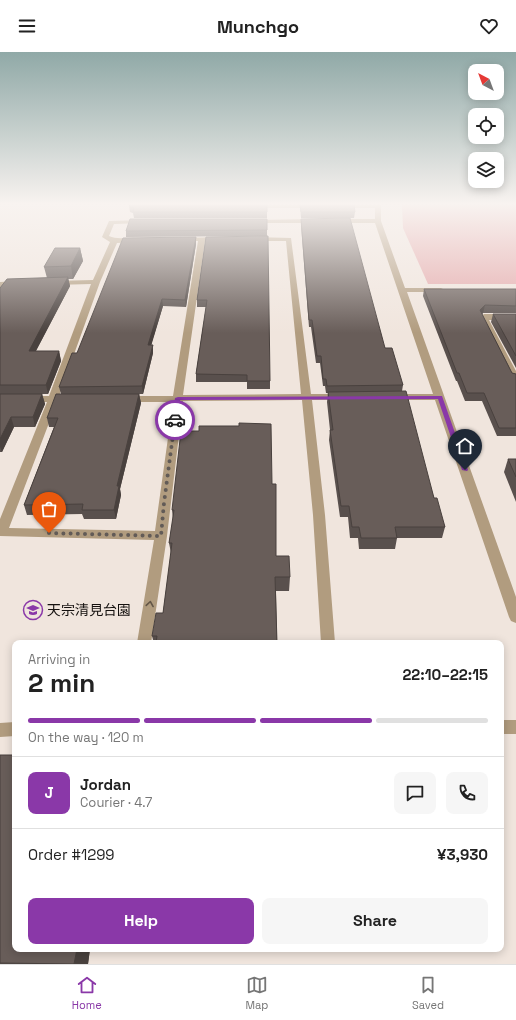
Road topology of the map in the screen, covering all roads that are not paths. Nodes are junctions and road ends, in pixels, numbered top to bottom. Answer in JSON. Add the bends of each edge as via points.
{"nodes":[{"id":1,"x":111,"y":248,"type":"edge"},
{"id":2,"x":201,"y":248,"type":"edge"},
{"id":3,"x":290,"y":248,"type":"edge"},
{"id":4,"x":387,"y":248,"type":"edge"},
{"id":5,"x":96,"y":282,"type":"junction"},
{"id":6,"x":26,"y":283,"type":"edge"},
{"id":7,"x":42,"y":283,"type":"edge"},
{"id":8,"x":0,"y":288,"type":"edge"},
{"id":9,"x":402,"y":290,"type":"junction"},
{"id":10,"x":448,"y":290,"type":"edge"},
{"id":11,"x":516,"y":317,"type":"edge"},
{"id":12,"x":513,"y":367,"type":"edge"},
{"id":13,"x":516,"y":380,"type":"edge"},
{"id":14,"x":354,"y":397,"type":"edge"},
{"id":15,"x":377,"y":397,"type":"edge"},
{"id":16,"x":440,"y":397,"type":"junction"},
{"id":17,"x":178,"y":398,"type":"junction"},
{"id":18,"x":307,"y":398,"type":"junction"},
{"id":19,"x":0,"y":399,"type":"edge"},
{"id":20,"x":53,"y":399,"type":"junction"},
{"id":21,"x":84,"y":399,"type":"edge"},
{"id":22,"x":115,"y":399,"type":"edge"},
{"id":23,"x":1,"y":532,"type":"edge"},
{"id":24,"x":161,"y":536,"type":"junction"},
{"id":25,"x":516,"y":617,"type":"edge"},
{"id":26,"x":144,"y":640,"type":"edge"},
{"id":27,"x":328,"y":640,"type":"edge"},
{"id":28,"x":516,"y":727,"type":"edge"},
{"id":29,"x":504,"y":728,"type":"edge"},
{"id":30,"x":12,"y":729,"type":"edge"},
{"id":31,"x":0,"y":730,"type":"edge"}],
"edges":[{"from":1,"to":5,"type":"street"},
{"from":2,"to":17,"type":"street"},
{"from":3,"to":18,"type":"street"},
{"from":4,"to":9,"type":"street"},
{"from":5,"to":7,"type":"street"},
{"from":5,"to":20,"type":"street"},
{"from":6,"to":8,"type":"street","via":[[3,284]]},
{"from":9,"to":10,"type":"street"},
{"from":9,"to":16,"type":"street"},
{"from":11,"to":12,"type":"street","via":[[484,317]]},
{"from":12,"to":13,"type":"street"},
{"from":14,"to":18,"type":"street"},
{"from":15,"to":16,"type":"street"},
{"from":16,"to":25,"type":"street"},
{"from":17,"to":18,"type":"street"},
{"from":17,"to":22,"type":"street"},
{"from":17,"to":24,"type":"street"},
{"from":18,"to":27,"type":"street"},
{"from":19,"to":20,"type":"street"},
{"from":20,"to":21,"type":"street"},
{"from":20,"to":23,"type":"street"},
{"from":23,"to":24,"type":"street"},
{"from":26,"to":24,"type":"street","one_way":true},
{"from":28,"to":29,"type":"street"},
{"from":30,"to":31,"type":"street"}]}
